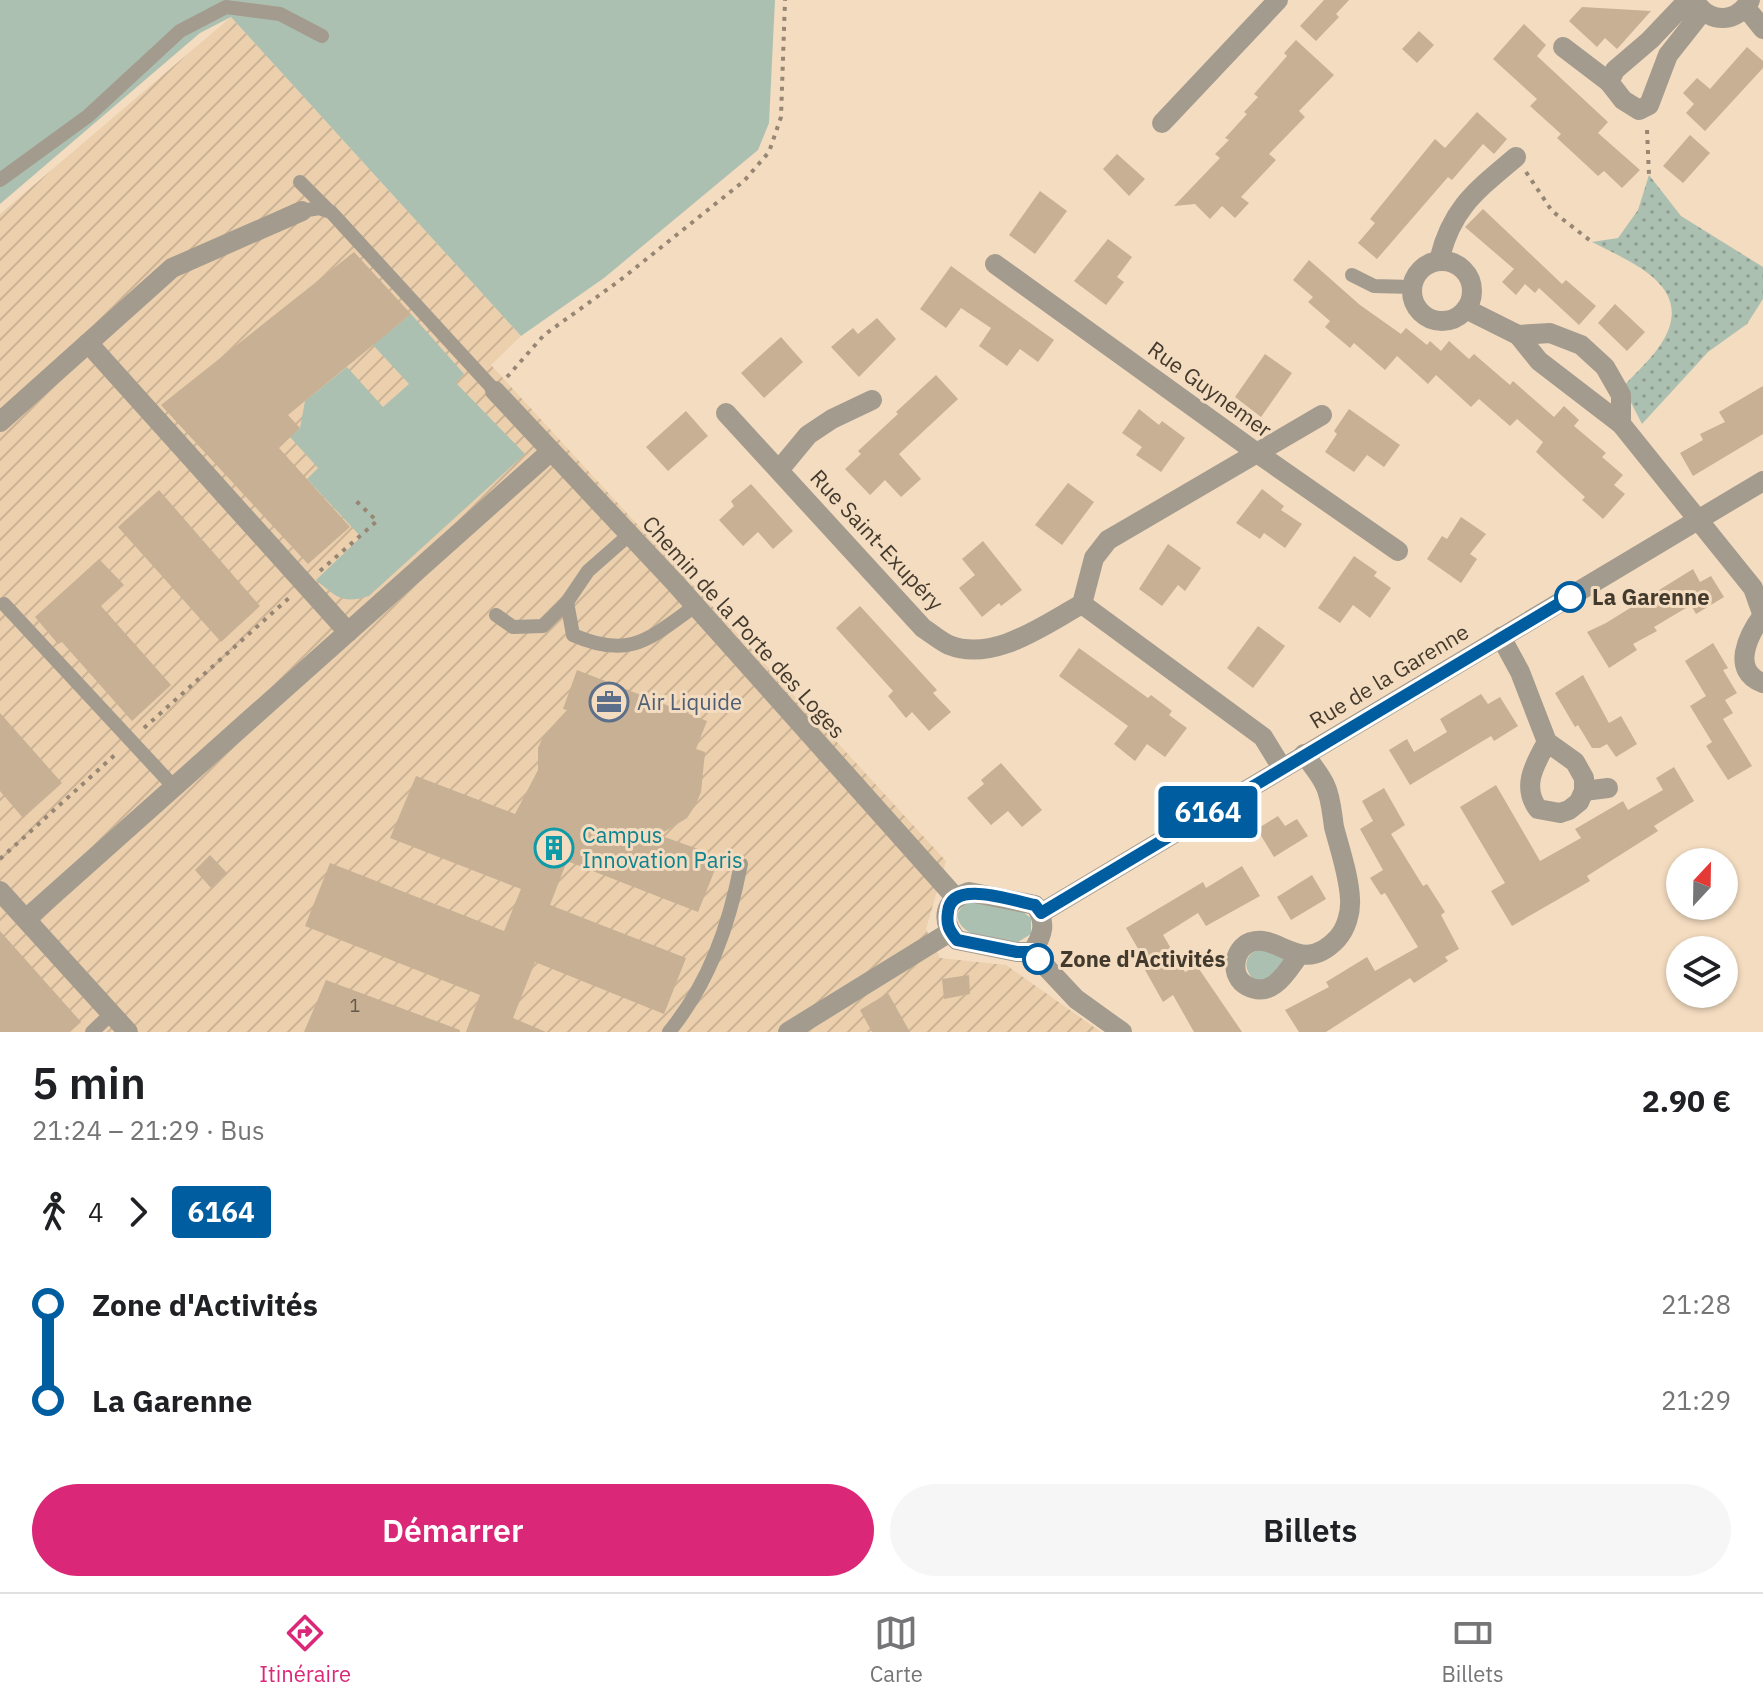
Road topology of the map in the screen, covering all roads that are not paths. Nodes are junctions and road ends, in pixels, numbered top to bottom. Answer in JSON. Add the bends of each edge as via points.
{"nodes":[{"id":1,"x":1278,"y":0,"type":"edge"},
{"id":2,"x":1695,"y":4,"type":"edge"},
{"id":3,"x":1748,"y":4,"type":"edge"},
{"id":4,"x":1763,"y":29,"type":"edge"},
{"id":5,"x":322,"y":36,"type":"dead end"},
{"id":6,"x":1563,"y":47,"type":"dead end"},
{"id":7,"x":1609,"y":82,"type":"junction"},
{"id":8,"x":1162,"y":123,"type":"dead end"},
{"id":9,"x":1516,"y":157,"type":"road end"},
{"id":10,"x":0,"y":180,"type":"edge"},
{"id":11,"x":300,"y":182,"type":"dead end"},
{"id":12,"x":302,"y":211,"type":"joint"},
{"id":13,"x":331,"y":212,"type":"junction"},
{"id":14,"x":1439,"y":261,"type":"junction"},
{"id":15,"x":995,"y":264,"type":"dead end"},
{"id":16,"x":1352,"y":275,"type":"dead end"},
{"id":17,"x":1412,"y":287,"type":"junction"},
{"id":18,"x":1466,"y":309,"type":"junction"},
{"id":19,"x":1518,"y":335,"type":"junction"},
{"id":20,"x":88,"y":343,"type":"junction"},
{"id":21,"x":495,"y":391,"type":"joint"},
{"id":22,"x":872,"y":400,"type":"dead end"},
{"id":23,"x":726,"y":413,"type":"dead end"},
{"id":24,"x":1322,"y":415,"type":"dead end"},
{"id":25,"x":0,"y":422,"type":"edge"},
{"id":26,"x":1621,"y":424,"type":"junction"},
{"id":27,"x":550,"y":452,"type":"junction"},
{"id":28,"x":1257,"y":453,"type":"junction"},
{"id":29,"x":779,"y":470,"type":"junction"},
{"id":30,"x":1763,"y":481,"type":"edge"},
{"id":31,"x":1697,"y":522,"type":"junction"},
{"id":32,"x":629,"y":535,"type":"junction"},
{"id":33,"x":1398,"y":551,"type":"dead end"},
{"id":34,"x":567,"y":602,"type":"junction"},
{"id":35,"x":4,"y":604,"type":"dead end"},
{"id":36,"x":1082,"y":604,"type":"junction"},
{"id":37,"x":695,"y":606,"type":"junction"},
{"id":38,"x":496,"y":615,"type":"dead end"},
{"id":39,"x":1763,"y":616,"type":"edge"},
{"id":40,"x":348,"y":632,"type":"junction"},
{"id":41,"x":1501,"y":637,"type":"junction"},
{"id":42,"x":1763,"y":683,"type":"edge"},
{"id":43,"x":1547,"y":742,"type":"junction"},
{"id":44,"x":1304,"y":754,"type":"junction"},
{"id":45,"x":1282,"y":768,"type":"junction"},
{"id":46,"x":174,"y":787,"type":"junction"},
{"id":47,"x":1608,"y":788,"type":"dead end"},
{"id":48,"x":1584,"y":791,"type":"junction"},
{"id":49,"x":741,"y":864,"type":"dead end"},
{"id":50,"x":0,"y":891,"type":"edge"},
{"id":51,"x":955,"y":897,"type":"junction"},
{"id":52,"x":1041,"y":913,"type":"junction"},
{"id":53,"x":26,"y":919,"type":"junction"},
{"id":54,"x":950,"y":932,"type":"junction"},
{"id":55,"x":1032,"y":952,"type":"junction"},
{"id":56,"x":1299,"y":955,"type":"dead end"},
{"id":57,"x":111,"y":1014,"type":"junction"},
{"id":58,"x":92,"y":1032,"type":"edge"},
{"id":59,"x":128,"y":1032,"type":"edge"},
{"id":60,"x":669,"y":1032,"type":"edge"},
{"id":61,"x":788,"y":1032,"type":"edge"},
{"id":62,"x":1122,"y":1032,"type":"edge"}],
"edges":[{"from":1,"to":8,"type":"street"},
{"from":2,"to":3,"type":"street","via":[[1711,17],[1730,18]]},
{"from":2,"to":7,"type":"street","via":[[1615,70]]},
{"from":2,"to":7,"type":"street","via":[[1649,105],[1639,110]]},
{"from":3,"to":4,"type":"street"},
{"from":5,"to":10,"type":"lane","via":[[280,14],[226,7],[180,31],[88,116]]},
{"from":6,"to":7,"type":"street"},
{"from":9,"to":14,"type":"street","via":[[1468,197],[1444,239]]},
{"from":11,"to":13,"type":"lane"},
{"from":12,"to":13,"type":"lane"},
{"from":12,"to":20,"type":"street","via":[[172,268]]},
{"from":13,"to":21,"type":"lane"},
{"from":14,"to":17,"type":"street","via":[[1421,269]]},
{"from":14,"to":18,"type":"street","via":[[1465,272],[1472,290]]},
{"from":15,"to":28,"type":"street","name":"Rue Guynemer"},
{"from":16,"to":17,"type":"lane","via":[[1374,286]]},
{"from":17,"to":18,"type":"street","via":[[1416,306],[1431,319],[1450,320]]},
{"from":18,"to":19,"type":"street"},
{"from":19,"to":26,"type":"street","via":[[1539,361]]},
{"from":19,"to":26,"type":"street","via":[[1550,333],[1581,345],[1605,367],[1621,395]]},
{"from":20,"to":25,"type":"street"},
{"from":20,"to":40,"type":"street"},
{"from":21,"to":27,"type":"street","name":"Chemin de la Porte des Loges"},
{"from":22,"to":29,"type":"street","via":[[808,435]]},
{"from":23,"to":29,"type":"street","name":"Rue Saint-Exupéry"},
{"from":24,"to":28,"type":"street"},
{"from":26,"to":31,"type":"street"},
{"from":27,"to":32,"type":"street","name":"Chemin de la Porte des Loges"},
{"from":27,"to":40,"type":"street"},
{"from":28,"to":33,"type":"street","name":"Rue Guynemer"},
{"from":28,"to":36,"type":"street","via":[[1108,540],[1094,558]]},
{"from":29,"to":36,"type":"street","name":"Rue Saint-Exupéry","via":[[923,628],[949,645],[976,650],[1012,642]]},
{"from":30,"to":31,"type":"street","name":"Rue de la Garenne"},
{"from":31,"to":39,"type":"street","via":[[1753,588]]},
{"from":31,"to":41,"type":"street","name":"Rue de la Garenne"},
{"from":32,"to":34,"type":"lane","via":[[588,571]]},
{"from":32,"to":37,"type":"street","name":"Chemin de la Porte des Loges"},
{"from":34,"to":37,"type":"lane","via":[[573,635],[599,647],[635,645]]},
{"from":34,"to":38,"type":"lane","via":[[543,626],[513,627]]},
{"from":35,"to":46,"type":"lane"},
{"from":36,"to":45,"type":"street","via":[[1263,737]]},
{"from":37,"to":51,"type":"street","name":"Chemin de la Porte des Loges"},
{"from":39,"to":42,"type":"street","via":[[1744,651],[1745,665],[1754,680]]},
{"from":40,"to":46,"type":"street"},
{"from":41,"to":43,"type":"street"},
{"from":41,"to":44,"type":"street","name":"Rue de la Garenne"},
{"from":43,"to":48,"type":"street","via":[[1575,762]]},
{"from":43,"to":48,"type":"street","via":[[1531,773],[1531,800],[1547,820],[1569,810]]},
{"from":44,"to":45,"type":"street","name":"Rue de la Garenne"},
{"from":44,"to":56,"type":"street","via":[[1325,785],[1350,899],[1349,919],[1337,939],[1318,952]]},
{"from":45,"to":52,"type":"street","name":"Rue de la Garenne"},
{"from":46,"to":53,"type":"street"},
{"from":47,"to":48,"type":"street"},
{"from":49,"to":60,"type":"lane","via":[[717,952]]},
{"from":50,"to":53,"type":"street"},
{"from":51,"to":52,"type":"street","via":[[969,892],[1035,905]]},
{"from":51,"to":54,"type":"street","via":[[949,904]]},
{"from":52,"to":55,"type":"street","via":[[1044,927]]},
{"from":53,"to":57,"type":"street"},
{"from":54,"to":55,"type":"street","via":[[957,940]]},
{"from":54,"to":61,"type":"street"},
{"from":55,"to":62,"type":"street","via":[[1076,999]]},
{"from":57,"to":58,"type":"lane"},
{"from":57,"to":59,"type":"street"}]}
